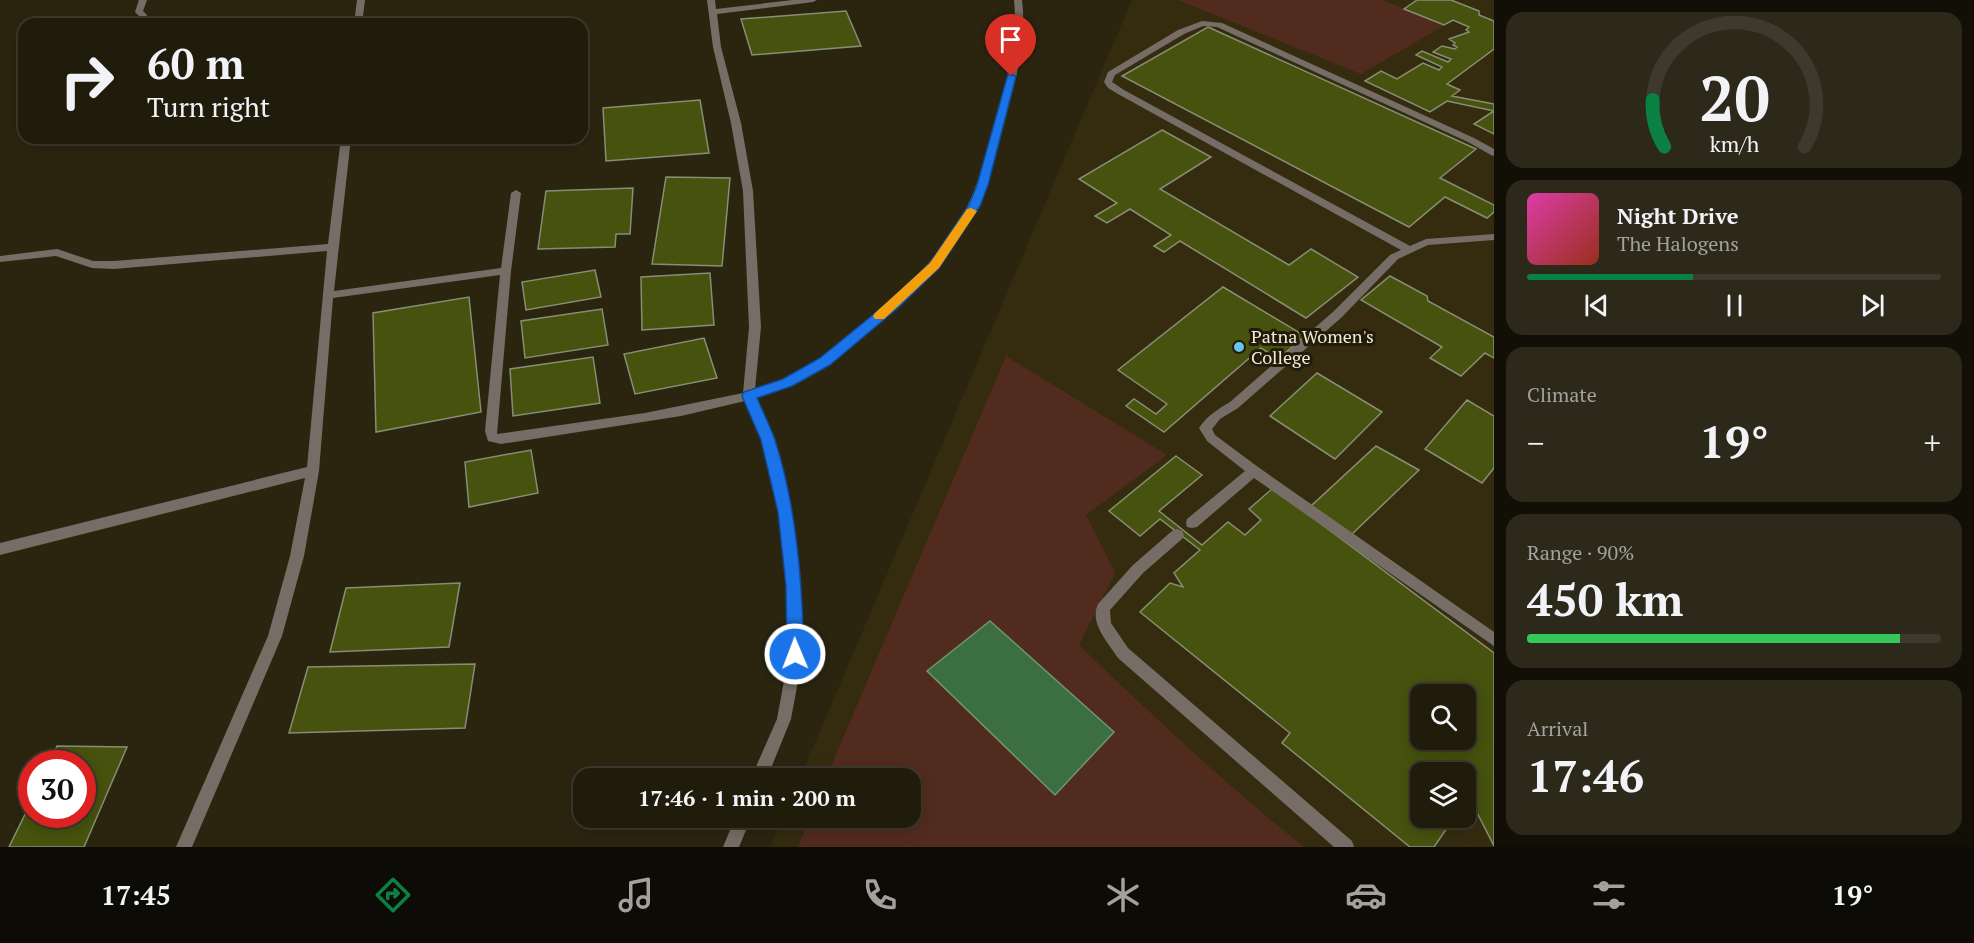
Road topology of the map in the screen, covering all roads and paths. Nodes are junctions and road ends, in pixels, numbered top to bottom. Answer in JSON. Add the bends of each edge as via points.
{"nodes":[{"id":1,"x":143,"y":0,"type":"edge"},
{"id":2,"x":361,"y":0,"type":"edge"},
{"id":3,"x":813,"y":0,"type":"edge"},
{"id":4,"x":1018,"y":0,"type":"edge"},
{"id":5,"x":711,"y":6,"type":"edge"},
{"id":6,"x":142,"y":18,"type":"edge"},
{"id":7,"x":359,"y":18,"type":"edge"},
{"id":8,"x":345,"y":144,"type":"edge"},
{"id":9,"x":1494,"y":153,"type":"edge"},
{"id":10,"x":516,"y":193,"type":"dead end"},
{"id":11,"x":1494,"y":237,"type":"edge"},
{"id":12,"x":333,"y":246,"type":"junction"},
{"id":13,"x":1408,"y":249,"type":"junction"},
{"id":14,"x":0,"y":260,"type":"edge"},
{"id":15,"x":506,"y":271,"type":"junction"},
{"id":16,"x":328,"y":295,"type":"junction"},
{"id":17,"x":749,"y":396,"type":"junction"},
{"id":18,"x":313,"y":471,"type":"junction"},
{"id":19,"x":1254,"y":471,"type":"junction"},
{"id":20,"x":1192,"y":523,"type":"dead end"},
{"id":21,"x":1177,"y":535,"type":"dead end"},
{"id":22,"x":0,"y":549,"type":"edge"},
{"id":23,"x":1494,"y":640,"type":"edge"},
{"id":24,"x":763,"y":768,"type":"edge"},
{"id":25,"x":739,"y":828,"type":"edge"},
{"id":26,"x":184,"y":847,"type":"edge"},
{"id":27,"x":731,"y":847,"type":"edge"},
{"id":28,"x":1346,"y":847,"type":"edge"}],
"edges":[{"from":1,"to":6,"type":"street","via":[[139,12]]},
{"from":2,"to":7,"type":"street"},
{"from":3,"to":5,"type":"street"},
{"from":4,"to":17,"type":"street","via":[[1017,57],[991,160],[974,206],[952,242],[935,266],[825,361],[788,383]]},
{"from":5,"to":17,"type":"street","via":[[748,191],[755,327]]},
{"from":8,"to":12,"type":"street"},
{"from":9,"to":13,"type":"street","via":[[1219,25],[1202,23],[1191,28],[1111,75],[1111,87]]},
{"from":10,"to":15,"type":"street"},
{"from":11,"to":13,"type":"street","via":[[1426,242]]},
{"from":12,"to":14,"type":"street","via":[[114,265],[92,264],[57,252]]},
{"from":12,"to":16,"type":"street"},
{"from":13,"to":19,"type":"street","via":[[1394,257],[1338,314],[1205,428],[1211,438]]},
{"from":15,"to":16,"type":"street"},
{"from":15,"to":17,"type":"street","via":[[492,438],[667,413]]},
{"from":16,"to":18,"type":"street"},
{"from":17,"to":24,"type":"street","via":[[776,471],[794,586],[795,654],[784,719]]},
{"from":18,"to":22,"type":"street"},
{"from":18,"to":26,"type":"street","via":[[297,556],[275,636]]},
{"from":19,"to":20,"type":"street"},
{"from":19,"to":23,"type":"street"},
{"from":21,"to":28,"type":"street","via":[[1138,569],[1103,608],[1104,625],[1123,653]]},
{"from":25,"to":27,"type":"street"}]}
